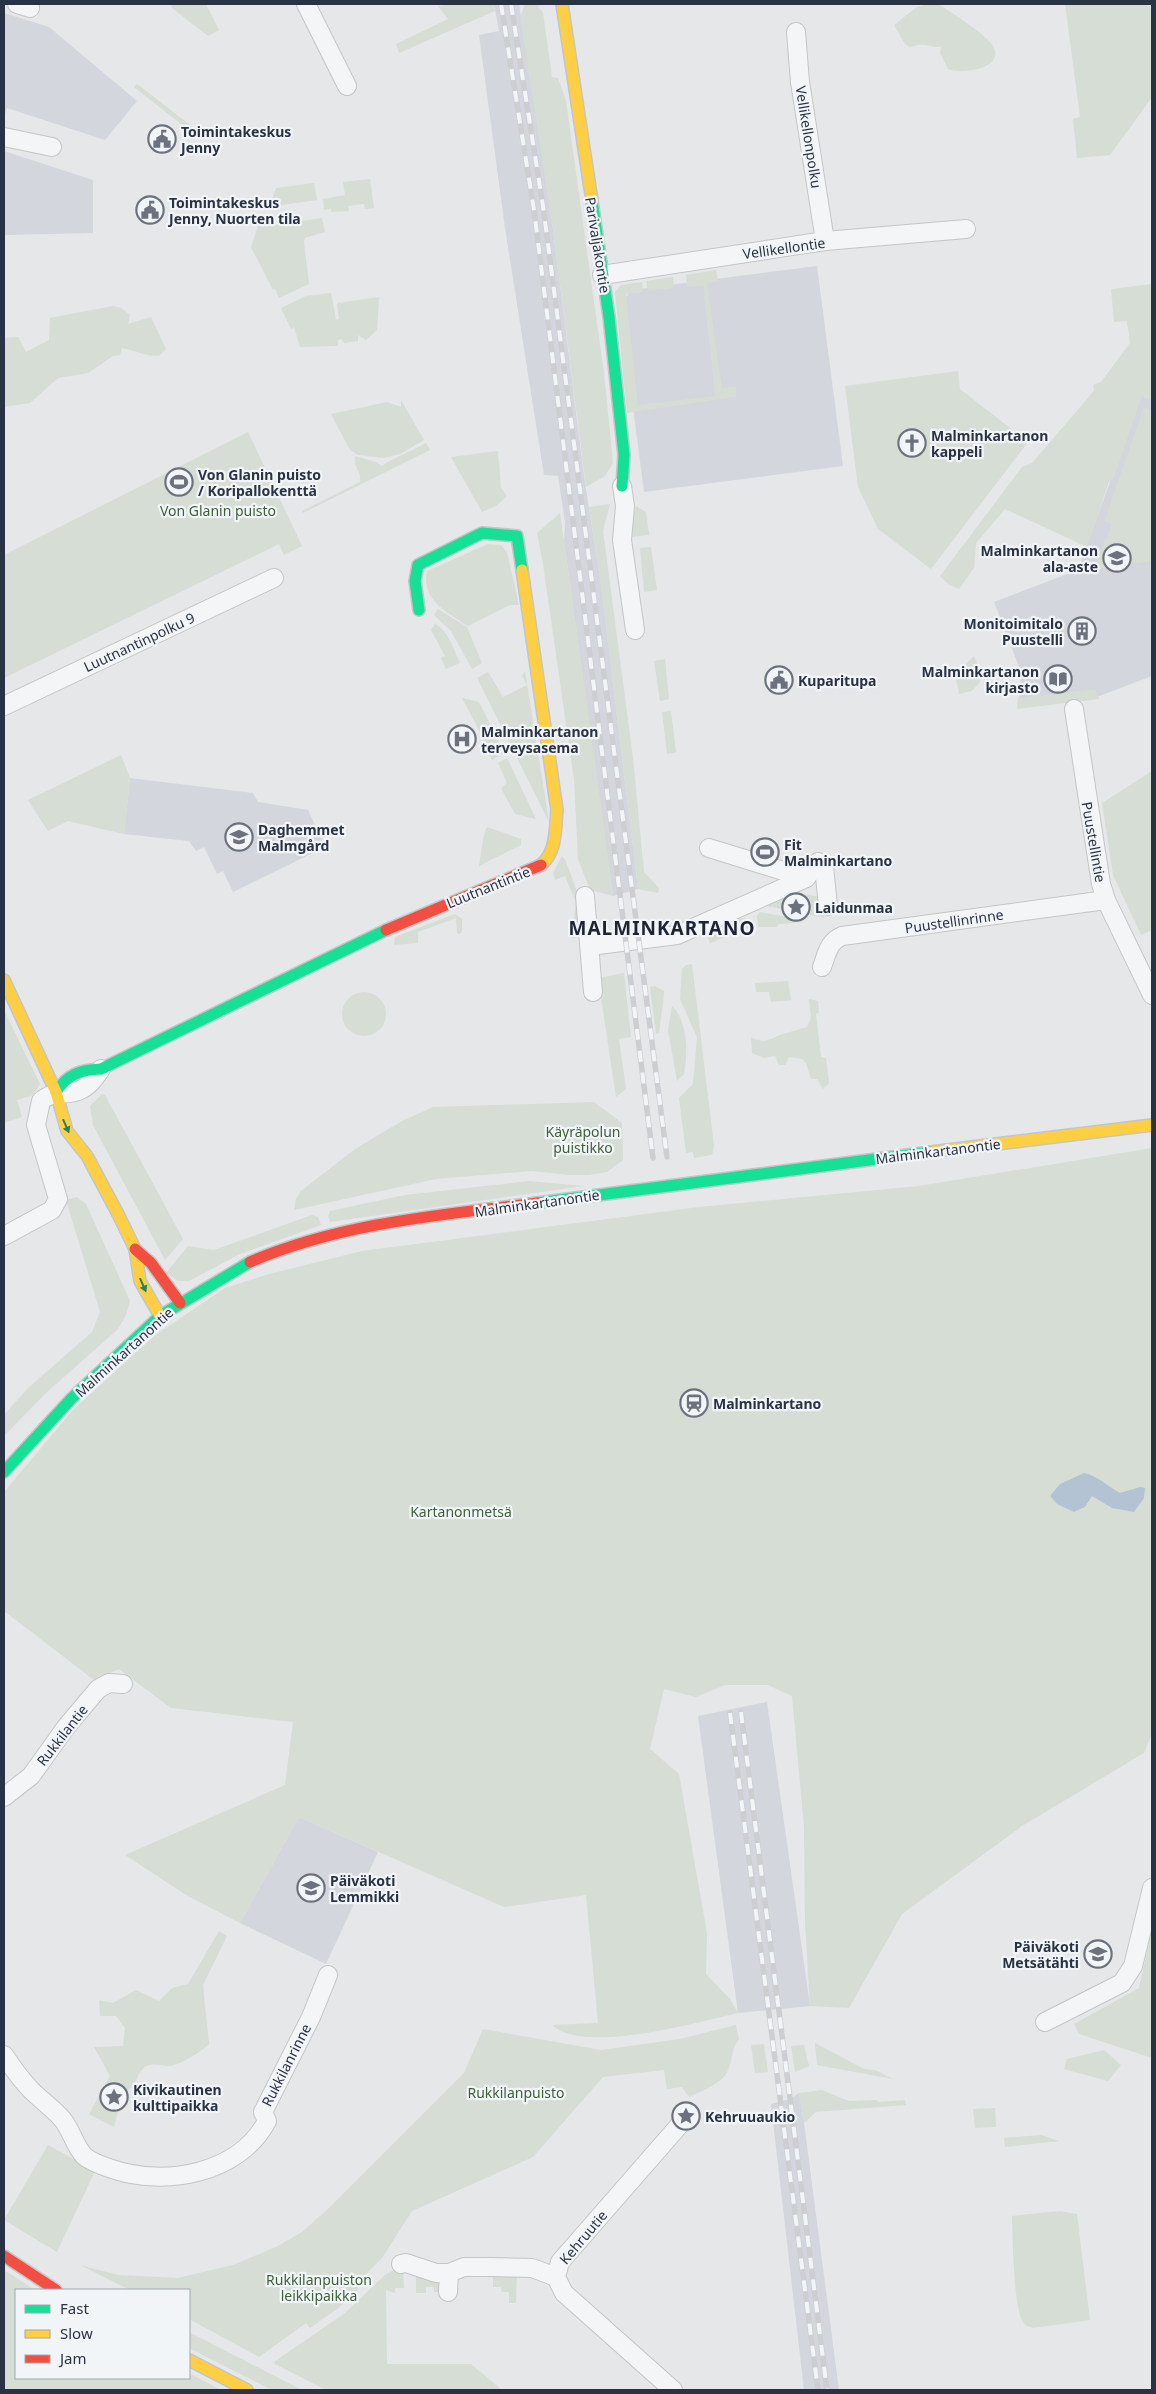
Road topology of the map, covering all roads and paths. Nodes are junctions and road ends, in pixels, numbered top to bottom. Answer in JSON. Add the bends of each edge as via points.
{"nodes":[{"id":1,"x":306,"y":4,"type":"edge"},
{"id":2,"x":562,"y":4,"type":"edge"},
{"id":3,"x":796,"y":32,"type":"dead end"},
{"id":4,"x":347,"y":86,"type":"dead end"},
{"id":5,"x":4,"y":137,"type":"edge"},
{"id":6,"x":52,"y":147,"type":"dead end"},
{"id":7,"x":966,"y":229,"type":"dead end"},
{"id":8,"x":825,"y":241,"type":"junction"},
{"id":9,"x":602,"y":275,"type":"junction"},
{"id":10,"x":622,"y":486,"type":"joint"},
{"id":11,"x":274,"y":578,"type":"dead end"},
{"id":12,"x":418,"y":610,"type":"dead end"},
{"id":13,"x":635,"y":630,"type":"dead end"},
{"id":14,"x":4,"y":706,"type":"edge"},
{"id":15,"x":1074,"y":709,"type":"dead end"},
{"id":16,"x":709,"y":848,"type":"dead end"},
{"id":17,"x":813,"y":869,"type":"junction"},
{"id":18,"x":585,"y":896,"type":"dead end"},
{"id":19,"x":1106,"y":900,"type":"junction"},
{"id":20,"x":828,"y":906,"type":"dead end"},
{"id":21,"x":590,"y":946,"type":"junction"},
{"id":22,"x":822,"y":967,"type":"dead end"},
{"id":23,"x":4,"y":980,"type":"edge"},
{"id":24,"x":593,"y":992,"type":"dead end"},
{"id":25,"x":1152,"y":995,"type":"edge"},
{"id":26,"x":102,"y":1069,"type":"joint"},
{"id":27,"x":56,"y":1092,"type":"junction"},
{"id":28,"x":1152,"y":1125,"type":"edge"},
{"id":29,"x":86,"y":1156,"type":"junction"},
{"id":30,"x":4,"y":1236,"type":"edge"},
{"id":31,"x":135,"y":1249,"type":"junction"},
{"id":32,"x":180,"y":1303,"type":"junction"},
{"id":33,"x":160,"y":1316,"type":"junction"},
{"id":34,"x":4,"y":1472,"type":"edge"},
{"id":35,"x":123,"y":1684,"type":"dead end"},
{"id":36,"x":4,"y":1797,"type":"edge"},
{"id":37,"x":1152,"y":1888,"type":"edge"},
{"id":38,"x":328,"y":1975,"type":"dead end"},
{"id":39,"x":1045,"y":2022,"type":"dead end"},
{"id":40,"x":4,"y":2055,"type":"edge"},
{"id":41,"x":683,"y":2121,"type":"dead end"},
{"id":42,"x":4,"y":2256,"type":"edge"},
{"id":43,"x":401,"y":2264,"type":"dead end"},
{"id":44,"x":449,"y":2273,"type":"junction"},
{"id":45,"x":556,"y":2277,"type":"junction"},
{"id":46,"x":54,"y":2289,"type":"edge"},
{"id":47,"x":448,"y":2292,"type":"dead end"},
{"id":48,"x":190,"y":2361,"type":"edge"},
{"id":49,"x":248,"y":2390,"type":"edge"},
{"id":50,"x":672,"y":2390,"type":"edge"}],
"edges":[{"from":1,"to":4,"type":"street"},
{"from":2,"to":9,"type":"street","name":"Parivaljakontie"},
{"from":3,"to":8,"type":"street","name":"Vellikellonpolku","via":[[800,82]]},
{"from":5,"to":6,"type":"street"},
{"from":7,"to":8,"type":"street","name":"Vellikellontie"},
{"from":8,"to":9,"type":"street","name":"Vellikellontie"},
{"from":9,"to":10,"type":"street","name":"Parivaljakontie","via":[[624,455]]},
{"from":10,"to":13,"type":"street","via":[[625,506],[622,540]]},
{"from":11,"to":14,"type":"street","name":"Luutnantinpolku 9"},
{"from":12,"to":26,"type":"street","name":"Luutnantintie","via":[[414,572],[418,565],[482,533],[517,536],[556,810],[556,840],[549,858],[539,867],[466,895],[342,950]]},
{"from":15,"to":19,"type":"street","name":"Puustellintie","via":[[1097,867]]},
{"from":16,"to":17,"type":"street"},
{"from":17,"to":20,"type":"street","via":[[824,867]]},
{"from":17,"to":21,"type":"street","via":[[754,909],[700,931]]},
{"from":18,"to":21,"type":"street"},
{"from":19,"to":22,"type":"street","name":"Puustellinrinne","via":[[842,936],[830,945]]},
{"from":19,"to":25,"type":"street","name":"Puustellintie"},
{"from":21,"to":24,"type":"street"},
{"from":23,"to":27,"type":"street"},
{"from":26,"to":27,"type":"street","name":"Luutnantintie","via":[[83,1089]]},
{"from":27,"to":29,"type":"street","via":[[77,1122]]},
{"from":27,"to":29,"type":"street","one_way":true,"via":[[67,1131]]},
{"from":27,"to":30,"type":"street","via":[[41,1101],[36,1125],[57,1204],[52,1210]]},
{"from":28,"to":32,"type":"street","name":"Malminkartanontie","via":[[706,1180],[414,1219],[328,1234],[249,1262]]},
{"from":29,"to":31,"type":"street"},
{"from":31,"to":32,"type":"street","via":[[151,1263]]},
{"from":31,"to":33,"type":"street","one_way":true,"via":[[140,1281]]},
{"from":32,"to":33,"type":"street","name":"Malminkartanontie"},
{"from":33,"to":34,"type":"street","name":"Malminkartanontie","via":[[72,1398]]},
{"from":35,"to":36,"type":"street","name":"Rukkilantie","via":[[109,1683],[98,1689],[31,1776]]},
{"from":37,"to":39,"type":"street","via":[[1134,1966],[1128,1977]]},
{"from":38,"to":40,"type":"street","name":"Rukkilanrinne","via":[[311,2017],[262,2112],[267,2121],[261,2131],[243,2150],[191,2174],[160,2178],[133,2175],[102,2166],[84,2156],[63,2120],[32,2090]]},
{"from":41,"to":45,"type":"street","name":"Kehruutie","via":[[560,2262]]},
{"from":42,"to":46,"type":"street"},
{"from":43,"to":44,"type":"street"},
{"from":44,"to":45,"type":"street","via":[[490,2262],[532,2268]]},
{"from":44,"to":47,"type":"street"},
{"from":45,"to":50,"type":"street","name":"Kehruutie","via":[[564,2292]]},
{"from":48,"to":49,"type":"street"}]}
